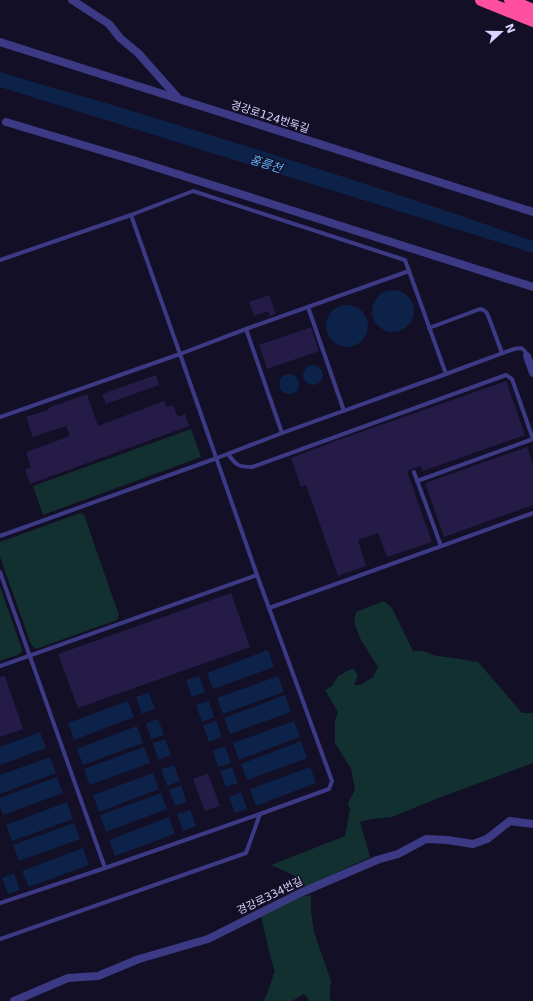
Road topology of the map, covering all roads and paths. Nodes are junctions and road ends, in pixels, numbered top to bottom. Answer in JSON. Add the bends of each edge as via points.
{"nodes":[{"id":1,"x":72,"y":0,"type":"edge"},
{"id":2,"x":481,"y":0,"type":"edge"},
{"id":3,"x":510,"y":0,"type":"edge"},
{"id":4,"x":533,"y":10,"type":"edge"},
{"id":5,"x":533,"y":21,"type":"edge"},
{"id":6,"x":0,"y":42,"type":"edge"},
{"id":7,"x":178,"y":99,"type":"junction"},
{"id":8,"x":6,"y":122,"type":"dead end"},
{"id":9,"x":533,"y":212,"type":"edge"},
{"id":10,"x":130,"y":215,"type":"junction"},
{"id":11,"x":0,"y":260,"type":"edge"},
{"id":12,"x":409,"y":271,"type":"junction"},
{"id":13,"x":533,"y":287,"type":"edge"},
{"id":14,"x":308,"y":307,"type":"junction"},
{"id":15,"x":429,"y":328,"type":"junction"},
{"id":16,"x":246,"y":329,"type":"junction"},
{"id":17,"x":502,"y":353,"type":"junction"},
{"id":18,"x":180,"y":354,"type":"junction"},
{"id":19,"x":527,"y":356,"type":"joint"},
{"id":20,"x":446,"y":374,"type":"junction"},
{"id":21,"x":533,"y":374,"type":"edge"},
{"id":22,"x":344,"y":411,"type":"junction"},
{"id":23,"x":0,"y":416,"type":"edge"},
{"id":24,"x":282,"y":433,"type":"junction"},
{"id":25,"x":533,"y":439,"type":"edge"},
{"id":26,"x":228,"y":454,"type":"junction"},
{"id":27,"x":217,"y":458,"type":"junction"},
{"id":28,"x":414,"y":472,"type":"dead end"},
{"id":29,"x":417,"y":481,"type":"junction"},
{"id":30,"x":533,"y":513,"type":"edge"},
{"id":31,"x":0,"y":536,"type":"edge"},
{"id":32,"x":441,"y":546,"type":"junction"},
{"id":33,"x":0,"y":572,"type":"edge"},
{"id":34,"x":257,"y":575,"type":"junction"},
{"id":35,"x":269,"y":608,"type":"junction"},
{"id":36,"x":30,"y":655,"type":"junction"},
{"id":37,"x":0,"y":666,"type":"edge"},
{"id":38,"x":260,"y":814,"type":"junction"},
{"id":39,"x":533,"y":824,"type":"edge"},
{"id":40,"x":105,"y":868,"type":"junction"},
{"id":41,"x":0,"y":903,"type":"edge"},
{"id":42,"x":0,"y":939,"type":"edge"},
{"id":43,"x":14,"y":1001,"type":"edge"}],
"edges":[{"from":1,"to":7,"type":"street","via":[[109,24]]},
{"from":2,"to":5,"type":"highway"},
{"from":3,"to":4,"type":"highway"},
{"from":6,"to":7,"type":"street","name":"경강로124번둑길"},
{"from":7,"to":9,"type":"street","name":"경강로124번둑길"},
{"from":8,"to":13,"type":"street"},
{"from":10,"to":11,"type":"lane"},
{"from":10,"to":12,"type":"lane","via":[[193,191],[405,260]]},
{"from":10,"to":18,"type":"lane"},
{"from":12,"to":14,"type":"lane"},
{"from":12,"to":15,"type":"lane"},
{"from":14,"to":16,"type":"lane"},
{"from":14,"to":22,"type":"lane"},
{"from":15,"to":17,"type":"lane","via":[[480,309],[484,310]]},
{"from":15,"to":20,"type":"lane"},
{"from":16,"to":18,"type":"lane"},
{"from":16,"to":24,"type":"lane"},
{"from":17,"to":19,"type":"lane","via":[[521,348]]},
{"from":17,"to":20,"type":"lane"},
{"from":18,"to":23,"type":"lane"},
{"from":18,"to":27,"type":"lane"},
{"from":19,"to":21,"type":"street"},
{"from":20,"to":22,"type":"lane"},
{"from":22,"to":24,"type":"lane"},
{"from":24,"to":26,"type":"lane"},
{"from":25,"to":26,"type":"lane","via":[[512,379],[506,375],[252,467],[242,467]]},
{"from":25,"to":29,"type":"lane"},
{"from":26,"to":27,"type":"lane"},
{"from":27,"to":31,"type":"lane"},
{"from":27,"to":34,"type":"lane"},
{"from":28,"to":29,"type":"lane"},
{"from":29,"to":32,"type":"lane"},
{"from":30,"to":32,"type":"lane"},
{"from":32,"to":35,"type":"lane"},
{"from":33,"to":36,"type":"lane"},
{"from":34,"to":35,"type":"lane"},
{"from":34,"to":36,"type":"lane"},
{"from":35,"to":38,"type":"lane","via":[[332,781],[329,789]]},
{"from":36,"to":37,"type":"lane"},
{"from":36,"to":40,"type":"lane"},
{"from":38,"to":40,"type":"lane"},
{"from":38,"to":42,"type":"lane","via":[[246,852]]},
{"from":39,"to":43,"type":"street","name":"경강로334번길","via":[[510,821],[487,839],[473,844],[426,839],[398,854],[376,860],[300,894],[208,939],[139,959],[98,976],[68,978]]},
{"from":40,"to":41,"type":"lane"}]}
